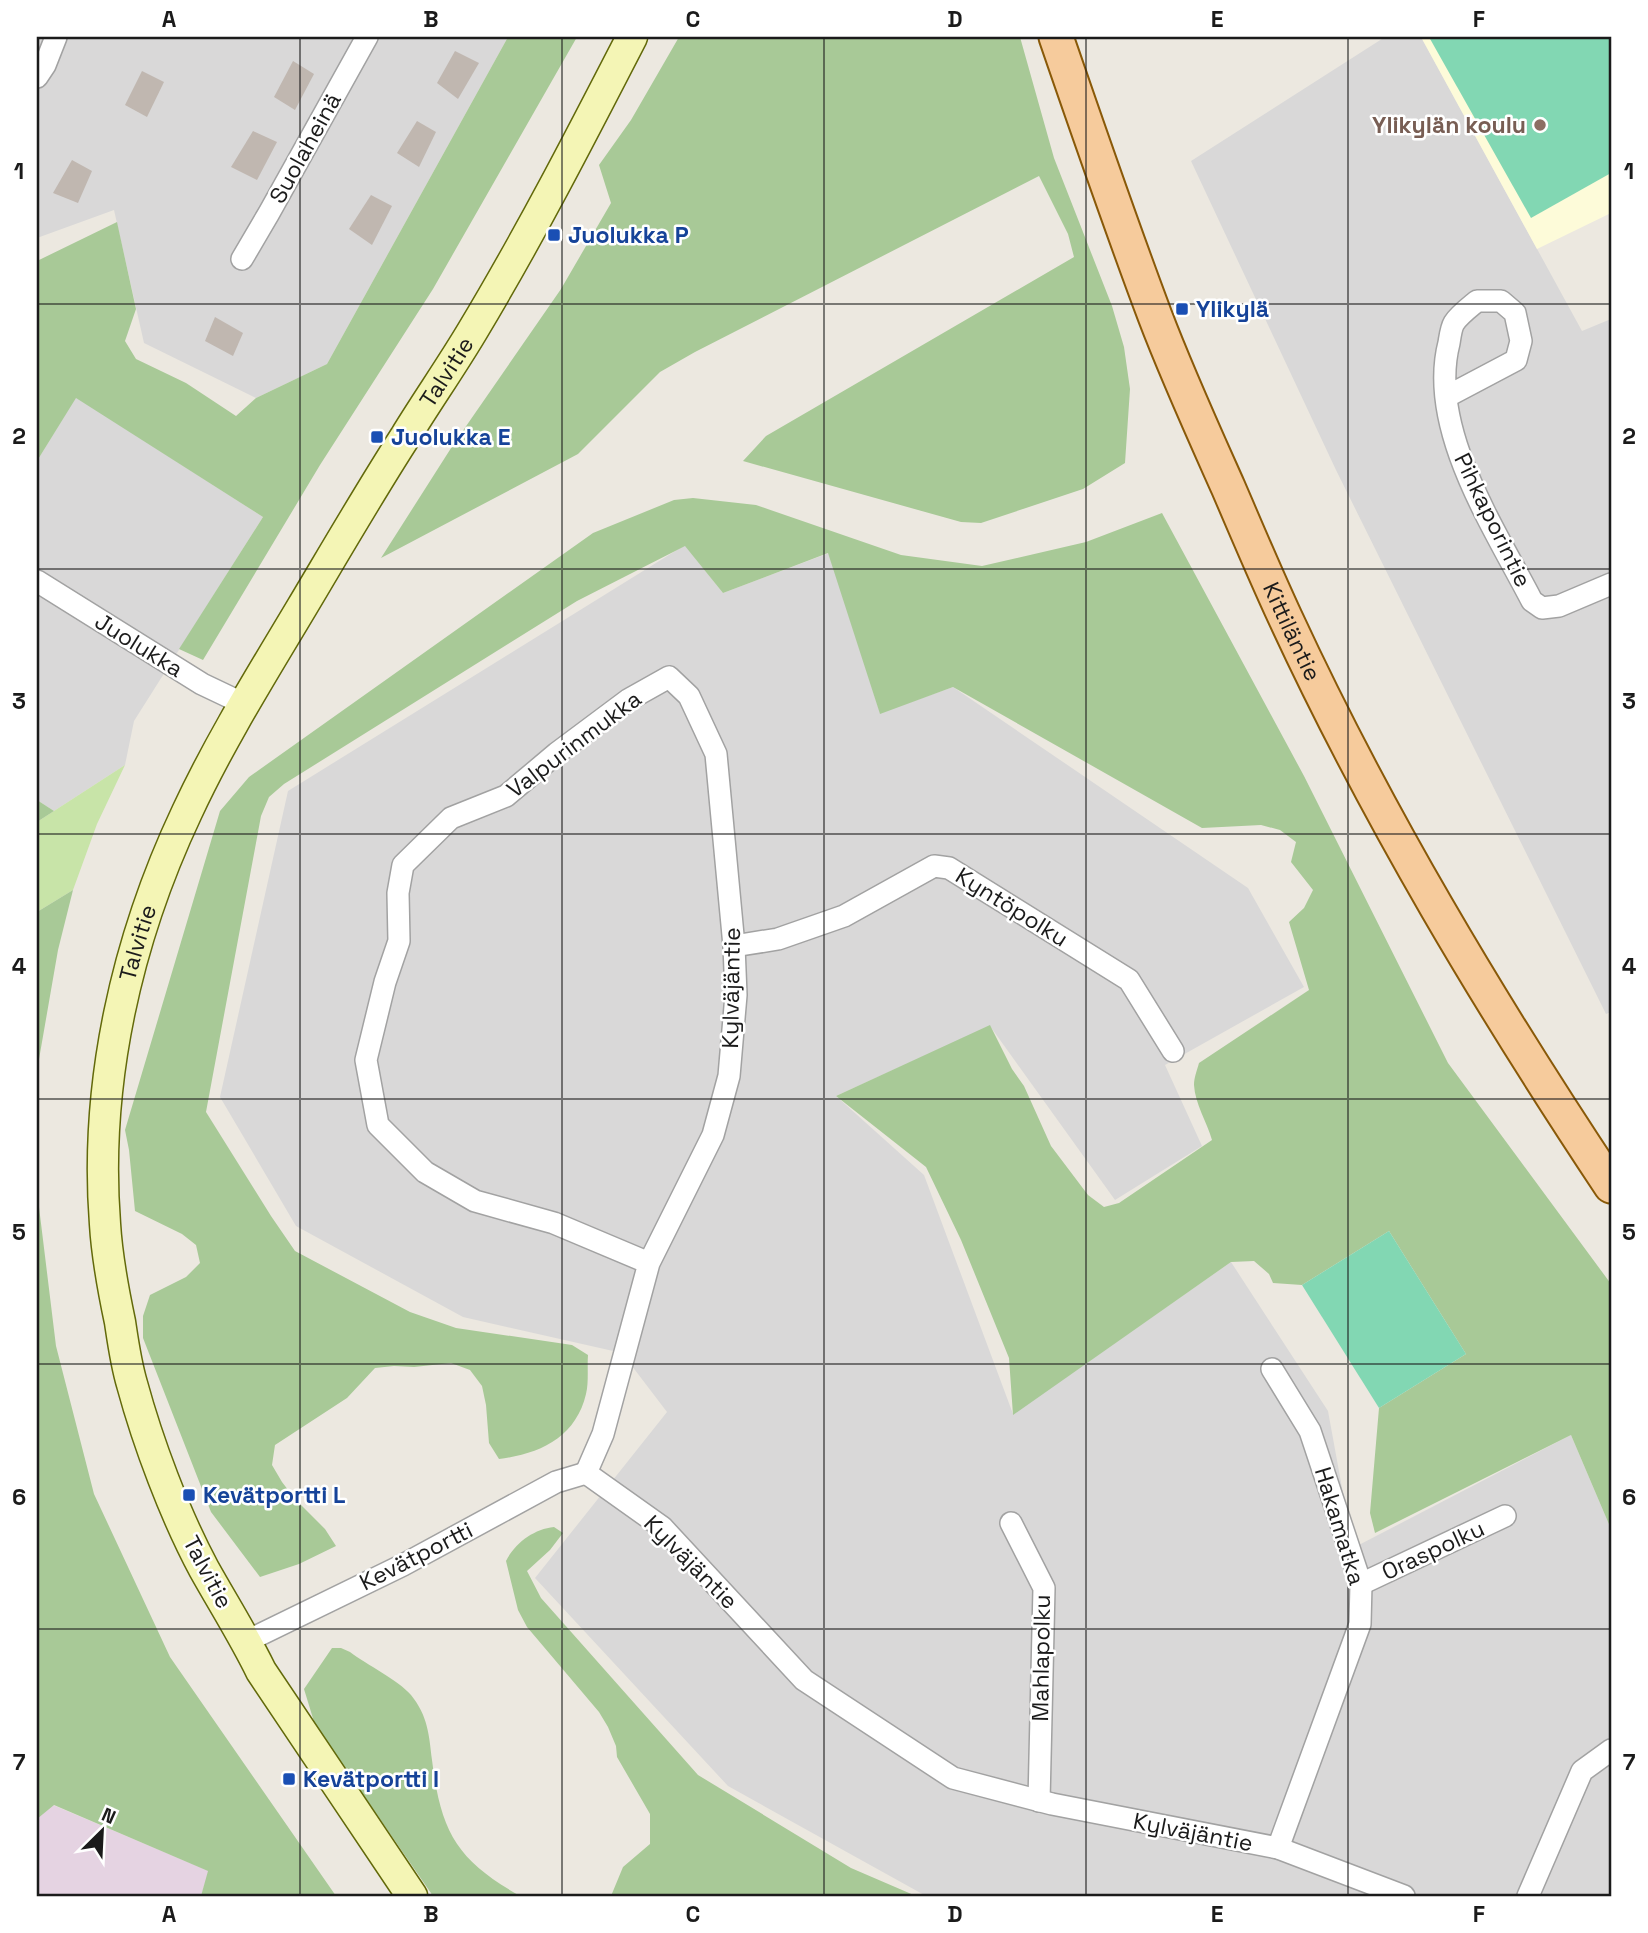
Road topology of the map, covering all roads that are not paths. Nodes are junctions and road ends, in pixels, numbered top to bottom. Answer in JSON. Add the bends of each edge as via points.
{"nodes":[{"id":1,"x":56,"y":37,"type":"edge"},
{"id":2,"x":367,"y":37,"type":"edge"},
{"id":3,"x":632,"y":37,"type":"edge"},
{"id":4,"x":1056,"y":37,"type":"edge"},
{"id":5,"x":37,"y":77,"type":"edge"},
{"id":6,"x":242,"y":259,"type":"dead end"},
{"id":7,"x":1446,"y":397,"type":"junction"},
{"id":8,"x":37,"y":581,"type":"edge"},
{"id":9,"x":1611,"y":584,"type":"edge"},
{"id":10,"x":669,"y":677,"type":"joint"},
{"id":11,"x":244,"y":704,"type":"junction"},
{"id":12,"x":734,"y":946,"type":"junction"},
{"id":13,"x":1173,"y":1051,"type":"dead end"},
{"id":14,"x":1611,"y":1186,"type":"edge"},
{"id":15,"x":649,"y":1263,"type":"junction"},
{"id":16,"x":1272,"y":1369,"type":"dead end"},
{"id":17,"x":586,"y":1473,"type":"junction"},
{"id":18,"x":1505,"y":1516,"type":"dead end"},
{"id":19,"x":1011,"y":1522,"type":"dead end"},
{"id":20,"x":1361,"y":1584,"type":"junction"},
{"id":21,"x":247,"y":1641,"type":"junction"},
{"id":22,"x":1611,"y":1749,"type":"edge"},
{"id":23,"x":1039,"y":1801,"type":"junction"},
{"id":24,"x":1278,"y":1848,"type":"junction"},
{"id":25,"x":412,"y":1896,"type":"edge"},
{"id":26,"x":1404,"y":1896,"type":"edge"},
{"id":27,"x":1528,"y":1896,"type":"edge"}],
"edges":[{"from":1,"to":5,"type":"street"},
{"from":2,"to":6,"type":"street","name":"Suolaheinä"},
{"from":3,"to":11,"type":"street","name":"Talvitie","via":[[472,332]]},
{"from":4,"to":14,"type":"main road","name":"Kittiläntie","via":[[1156,319],[1285,617],[1365,776],[1470,966]]},
{"from":7,"to":7,"type":"street","name":"Pihkaporintie","via":[[1444,361],[1454,323],[1477,301],[1501,300],[1515,313],[1521,341],[1516,360]]},
{"from":7,"to":9,"type":"street","name":"Pihkaporintie","via":[[1448,419],[1471,483],[1532,601],[1542,608],[1559,606]]},
{"from":8,"to":11,"type":"street","name":"Juolukka","via":[[202,684]]},
{"from":10,"to":12,"type":"street","name":"Kylväjäntie","via":[[689,696],[716,754]]},
{"from":10,"to":15,"type":"street","name":"Valpurinmukka","via":[[628,700],[506,796],[451,818],[403,865],[398,893],[399,941],[366,1059],[378,1125],[425,1172],[475,1201],[554,1223]]},
{"from":11,"to":21,"type":"street","name":"Talvitie","via":[[188,809],[161,874],[126,983],[106,1096],[104,1222],[131,1382],[152,1447],[202,1564]]},
{"from":12,"to":13,"type":"street","name":"Kyntöpolku","via":[[778,939],[844,916],[934,866],[948,868],[1129,980]]},
{"from":12,"to":15,"type":"street","name":"Kylväjäntie","via":[[736,995],[723,1099],[713,1135]]},
{"from":15,"to":17,"type":"street","name":"Kylväjäntie","via":[[603,1434]]},
{"from":16,"to":20,"type":"street","name":"Hakamatka","via":[[1310,1431]]},
{"from":17,"to":21,"type":"street","name":"Kevätportti","via":[[556,1482]]},
{"from":17,"to":23,"type":"street","name":"Kylväjäntie","via":[[662,1527],[804,1680],[953,1779]]},
{"from":18,"to":20,"type":"street","name":"Oraspolku"},
{"from":19,"to":23,"type":"street","name":"Mahlapolku","via":[[1044,1588]]},
{"from":20,"to":24,"type":"street","name":"Hakamatka","via":[[1360,1624]]},
{"from":21,"to":25,"type":"street","name":"Talvitie","via":[[261,1671]]},
{"from":22,"to":27,"type":"street","via":[[1582,1771]]},
{"from":23,"to":24,"type":"street","name":"Kylväjäntie"},
{"from":24,"to":26,"type":"street","name":"Kylväjäntie"}]}
